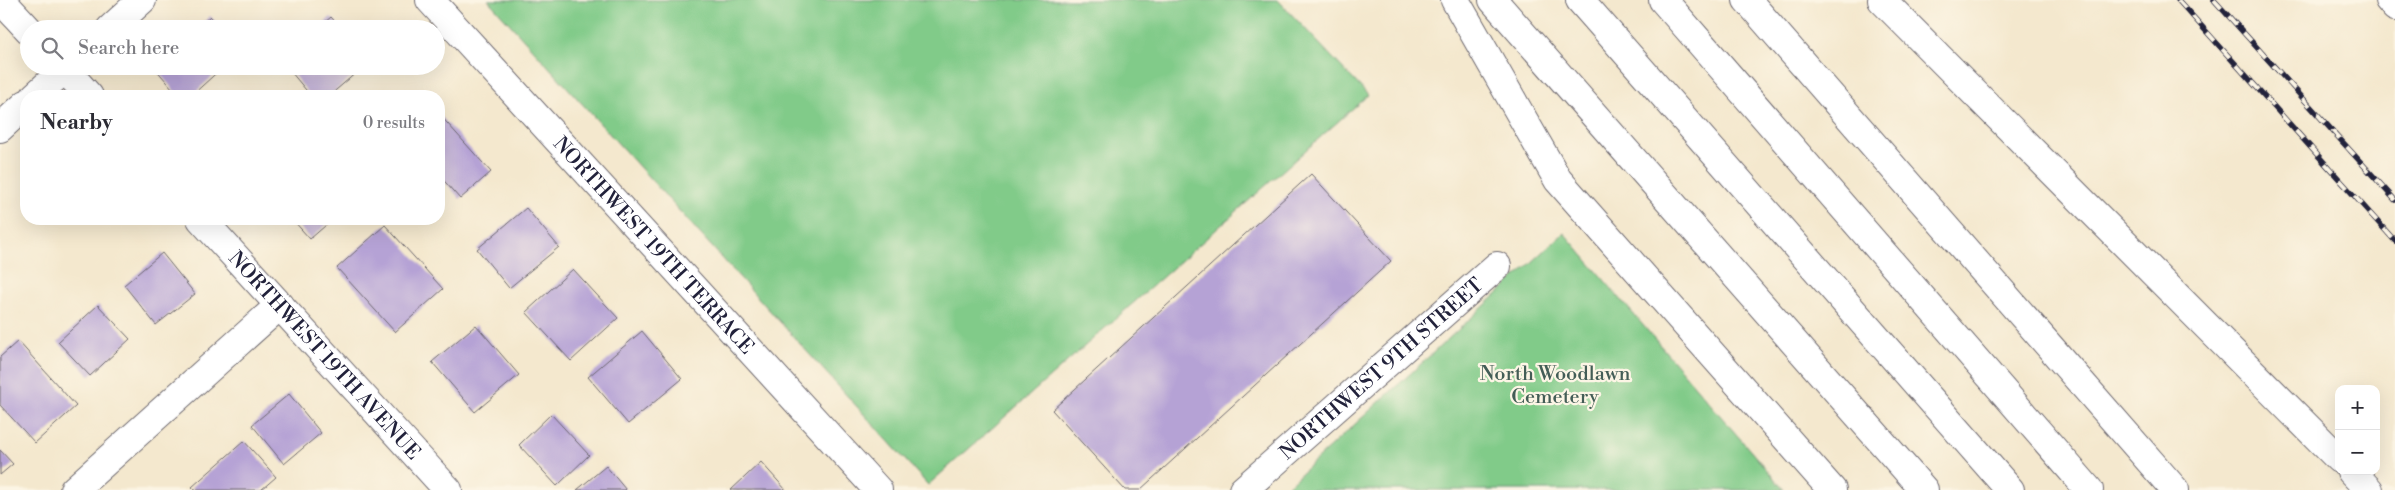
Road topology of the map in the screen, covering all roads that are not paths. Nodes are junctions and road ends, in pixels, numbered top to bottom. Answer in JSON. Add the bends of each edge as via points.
{"nodes":[{"id":1,"x":1,"y":0,"type":"edge"},
{"id":2,"x":142,"y":0,"type":"edge"},
{"id":3,"x":430,"y":0,"type":"edge"},
{"id":4,"x":1455,"y":0,"type":"edge"},
{"id":5,"x":1492,"y":0,"type":"edge"},
{"id":6,"x":1580,"y":0,"type":"edge"},
{"id":7,"x":1663,"y":0,"type":"edge"},
{"id":8,"x":1747,"y":0,"type":"edge"},
{"id":9,"x":1882,"y":0,"type":"edge"},
{"id":10,"x":2389,"y":0,"type":"edge"},
{"id":11,"x":2395,"y":7,"type":"edge"},
{"id":12,"x":20,"y":20,"type":"edge"},
{"id":13,"x":120,"y":20,"type":"edge"},
{"id":14,"x":57,"y":75,"type":"edge"},
{"id":15,"x":72,"y":75,"type":"edge"},
{"id":16,"x":41,"y":90,"type":"edge"},
{"id":17,"x":84,"y":90,"type":"edge"},
{"id":18,"x":20,"y":110,"type":"edge"},
{"id":19,"x":0,"y":128,"type":"edge"},
{"id":20,"x":207,"y":225,"type":"edge"},
{"id":21,"x":1497,"y":266,"type":"dead end"},
{"id":22,"x":280,"y":305,"type":"junction"},
{"id":23,"x":2335,"y":455,"type":"edge"},
{"id":24,"x":2355,"y":475,"type":"edge"},
{"id":25,"x":74,"y":490,"type":"edge"},
{"id":26,"x":448,"y":490,"type":"edge"},
{"id":27,"x":878,"y":490,"type":"edge"},
{"id":28,"x":1243,"y":490,"type":"edge"},
{"id":29,"x":1832,"y":490,"type":"edge"},
{"id":30,"x":1924,"y":490,"type":"edge"},
{"id":31,"x":2010,"y":490,"type":"edge"},
{"id":32,"x":2089,"y":490,"type":"edge"},
{"id":33,"x":2175,"y":490,"type":"edge"},
{"id":34,"x":2369,"y":490,"type":"edge"}],
"edges":[{"from":1,"to":12,"type":"main road"},
{"from":2,"to":13,"type":"main road"},
{"from":3,"to":27,"type":"main road","name":"NORTHWEST 19TH TERRACE"},
{"from":4,"to":29,"type":"main road","via":[[1558,180]]},
{"from":5,"to":30,"type":"main road"},
{"from":6,"to":31,"type":"main road"},
{"from":7,"to":32,"type":"main road"},
{"from":8,"to":33,"type":"main road"},
{"from":9,"to":23,"type":"main road"},
{"from":10,"to":11,"type":"main road"},
{"from":14,"to":16,"type":"main road"},
{"from":15,"to":17,"type":"main road"},
{"from":18,"to":19,"type":"main road"},
{"from":20,"to":22,"type":"main road","name":"NORTHWEST 19TH AVENUE"},
{"from":21,"to":28,"type":"main road","name":"NORTHWEST 9TH STREET"},
{"from":22,"to":25,"type":"main road"},
{"from":22,"to":26,"type":"main road","name":"NORTHWEST 19TH AVENUE"},
{"from":24,"to":34,"type":"main road"}]}
